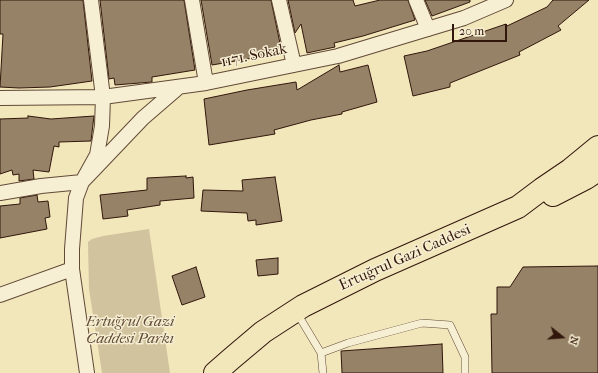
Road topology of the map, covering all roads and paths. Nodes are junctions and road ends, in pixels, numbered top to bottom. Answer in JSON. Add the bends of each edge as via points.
{"nodes":[{"id":1,"x":91,"y":0,"type":"edge"},
{"id":2,"x":192,"y":0,"type":"edge"},
{"id":3,"x":279,"y":0,"type":"edge"},
{"id":4,"x":416,"y":0,"type":"edge"},
{"id":5,"x":506,"y":0,"type":"edge"},
{"id":6,"x":428,"y":29,"type":"junction"},
{"id":7,"x":294,"y":65,"type":"junction"},
{"id":8,"x":206,"y":83,"type":"junction"},
{"id":9,"x":180,"y":87,"type":"junction"},
{"id":10,"x":103,"y":97,"type":"junction"},
{"id":11,"x":0,"y":98,"type":"edge"},
{"id":12,"x":598,"y":147,"type":"edge"},
{"id":13,"x":598,"y":170,"type":"edge"},
{"id":14,"x":82,"y":182,"type":"junction"},
{"id":15,"x":0,"y":193,"type":"edge"},
{"id":16,"x":518,"y":208,"type":"junction"},
{"id":17,"x":72,"y":269,"type":"junction"},
{"id":18,"x":0,"y":295,"type":"edge"},
{"id":19,"x":296,"y":311,"type":"junction"},
{"id":20,"x":321,"y":353,"type":"junction"},
{"id":21,"x":87,"y":373,"type":"edge"},
{"id":22,"x":215,"y":373,"type":"edge"},
{"id":23,"x":323,"y":373,"type":"edge"},
{"id":24,"x":465,"y":373,"type":"edge"}],
"edges":[{"from":1,"to":10,"type":"street"},
{"from":2,"to":8,"type":"street"},
{"from":3,"to":7,"type":"street"},
{"from":4,"to":6,"type":"street"},
{"from":5,"to":6,"type":"street","name":"1171. Sokak","via":[[464,18]]},
{"from":6,"to":7,"type":"street","name":"1171. Sokak","via":[[338,56]]},
{"from":7,"to":8,"type":"street","name":"1171. Sokak"},
{"from":8,"to":9,"type":"street","name":"1171. Sokak"},
{"from":9,"to":10,"type":"street","name":"1171. Sokak"},
{"from":9,"to":14,"type":"street","via":[[143,118]]},
{"from":10,"to":11,"type":"street","name":"1171. Sokak"},
{"from":10,"to":14,"type":"street","via":[[97,155]]},
{"from":12,"to":16,"type":"main road","name":"Ertuğrul Gazi Caddesi"},
{"from":13,"to":16,"type":"main road","via":[[553,195]]},
{"from":14,"to":15,"type":"street"},
{"from":14,"to":17,"type":"street","via":[[76,198]]},
{"from":16,"to":19,"type":"main road","name":"Ertuğrul Gazi Caddesi","via":[[374,270]]},
{"from":17,"to":18,"type":"street"},
{"from":17,"to":21,"type":"street"},
{"from":19,"to":20,"type":"lane"},
{"from":19,"to":22,"type":"main road","name":"Ertuğrul Gazi Caddesi","via":[[263,332]]},
{"from":20,"to":23,"type":"lane"},
{"from":20,"to":24,"type":"lane","via":[[348,342],[422,323],[450,325],[465,357]]}]}
